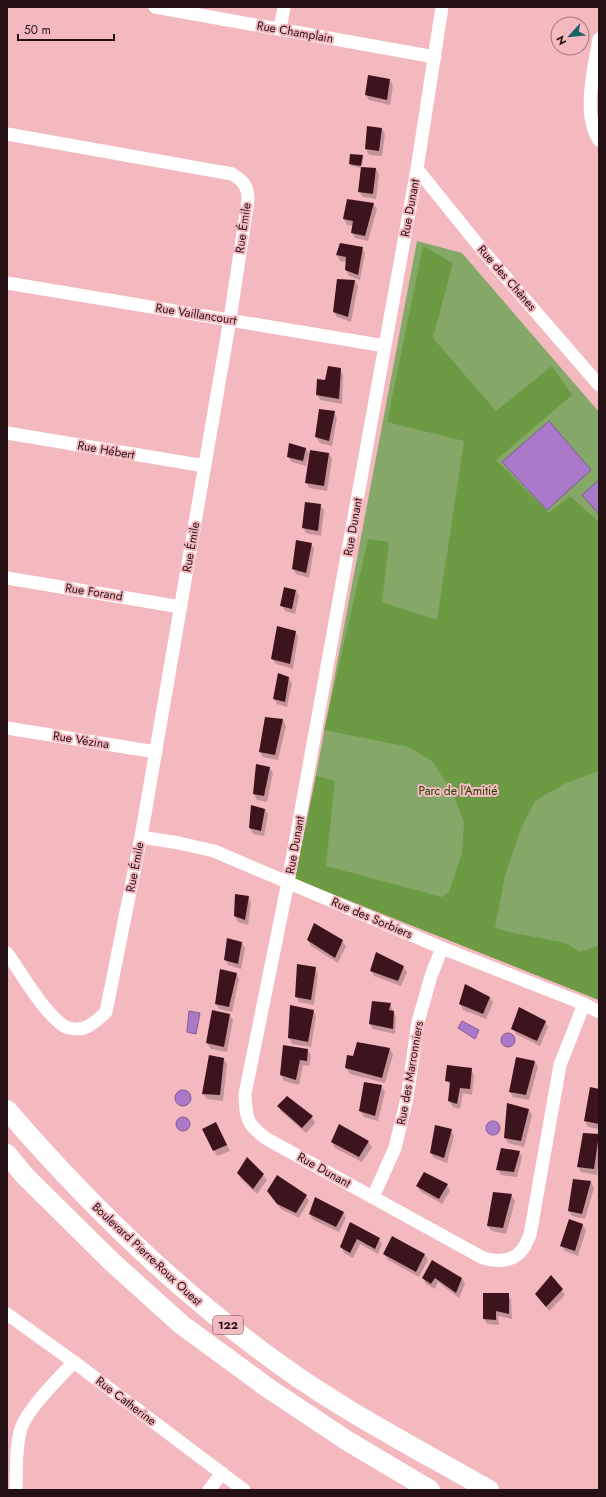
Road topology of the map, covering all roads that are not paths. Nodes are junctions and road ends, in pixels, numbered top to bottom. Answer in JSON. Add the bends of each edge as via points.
{"nodes":[{"id":1,"x":155,"y":7,"type":"edge"},
{"id":2,"x":284,"y":7,"type":"edge"},
{"id":3,"x":442,"y":7,"type":"edge"},
{"id":4,"x":280,"y":29,"type":"junction"},
{"id":5,"x":599,"y":39,"type":"edge"},
{"id":6,"x":435,"y":57,"type":"junction"},
{"id":7,"x":7,"y":134,"type":"edge"},
{"id":8,"x":599,"y":140,"type":"edge"},
{"id":9,"x":417,"y":169,"type":"junction"},
{"id":10,"x":7,"y":283,"type":"edge"},
{"id":11,"x":230,"y":319,"type":"junction"},
{"id":12,"x":386,"y":346,"type":"junction"},
{"id":13,"x":599,"y":385,"type":"edge"},
{"id":14,"x":7,"y":433,"type":"edge"},
{"id":15,"x":205,"y":466,"type":"junction"},
{"id":16,"x":7,"y":578,"type":"edge"},
{"id":17,"x":181,"y":606,"type":"junction"},
{"id":18,"x":7,"y":728,"type":"edge"},
{"id":19,"x":156,"y":752,"type":"junction"},
{"id":20,"x":141,"y":837,"type":"junction"},
{"id":21,"x":288,"y":882,"type":"junction"},
{"id":22,"x":442,"y":948,"type":"junction"},
{"id":23,"x":7,"y":953,"type":"edge"},
{"id":24,"x":584,"y":1004,"type":"junction"},
{"id":25,"x":599,"y":1012,"type":"edge"},
{"id":26,"x":7,"y":1110,"type":"edge"},
{"id":27,"x":7,"y":1154,"type":"edge"},
{"id":28,"x":374,"y":1197,"type":"junction"},
{"id":29,"x":7,"y":1314,"type":"edge"},
{"id":30,"x":74,"y":1362,"type":"junction"},
{"id":31,"x":222,"y":1473,"type":"junction"},
{"id":32,"x":16,"y":1490,"type":"edge"},
{"id":33,"x":209,"y":1490,"type":"edge"},
{"id":34,"x":244,"y":1490,"type":"edge"},
{"id":35,"x":430,"y":1490,"type":"edge"},
{"id":36,"x":489,"y":1490,"type":"edge"}],
"edges":[{"from":1,"to":4,"type":"street","name":"Rue Champlain"},
{"from":2,"to":4,"type":"street"},
{"from":3,"to":6,"type":"street","name":"Rue Dunant"},
{"from":4,"to":6,"type":"street","name":"Rue Champlain"},
{"from":5,"to":8,"type":"street","via":[[590,117]]},
{"from":6,"to":9,"type":"street","name":"Rue Dunant"},
{"from":7,"to":11,"type":"street","name":"Rue Émile","via":[[232,174],[242,181],[248,191],[248,200]]},
{"from":9,"to":12,"type":"street","name":"Rue Dunant"},
{"from":9,"to":13,"type":"street","name":"Rue des Chênes","via":[[484,252]]},
{"from":10,"to":11,"type":"street","name":"Rue Vaillancourt"},
{"from":11,"to":12,"type":"street","name":"Rue Vaillancourt"},
{"from":11,"to":15,"type":"street","name":"Rue Émile"},
{"from":12,"to":21,"type":"street","name":"Rue Dunant"},
{"from":14,"to":15,"type":"street","name":"Rue Hébert"},
{"from":15,"to":17,"type":"street","name":"Rue Émile"},
{"from":16,"to":17,"type":"street","name":"Rue Forand"},
{"from":17,"to":19,"type":"street","name":"Rue Émile"},
{"from":18,"to":19,"type":"street","name":"Rue Vézina"},
{"from":19,"to":20,"type":"street","name":"Rue Émile"},
{"from":20,"to":21,"type":"street","name":"Rue des Sorbiers","via":[[214,851]]},
{"from":20,"to":23,"type":"street","name":"Rue Émile","via":[[106,1012],[96,1021],[79,1029],[62,1025],[45,1008]]},
{"from":21,"to":22,"type":"street","name":"Rue des Sorbiers"},
{"from":21,"to":28,"type":"street","name":"Rue Dunant","via":[[245,1094],[246,1115],[252,1126],[267,1139]]},
{"from":22,"to":24,"type":"street","name":"Rue des Sorbiers"},
{"from":22,"to":28,"type":"street","name":"Rue des Marronniers","via":[[430,976],[418,1022],[407,1098],[395,1148]]},
{"from":24,"to":25,"type":"street","name":"Rue des Sorbiers"},
{"from":24,"to":28,"type":"street","name":"Rue Dunant","via":[[560,1065],[530,1235],[522,1250],[508,1260],[494,1261],[483,1258]]},
{"from":26,"to":36,"type":"main road","name":"Boulevard Pierre-Roux Ouest","number":"122","via":[[52,1162],[127,1238],[198,1302],[279,1364],[365,1420]]},
{"from":27,"to":35,"type":"main road","number":"122","via":[[24,1175],[112,1262],[182,1325],[294,1406]]},
{"from":29,"to":30,"type":"street","name":"Rue Catherine"},
{"from":30,"to":31,"type":"street","name":"Rue Catherine"},
{"from":30,"to":32,"type":"street","via":[[26,1416],[17,1448]]},
{"from":31,"to":33,"type":"street"},
{"from":31,"to":34,"type":"street","name":"Rue Catherine"}]}
